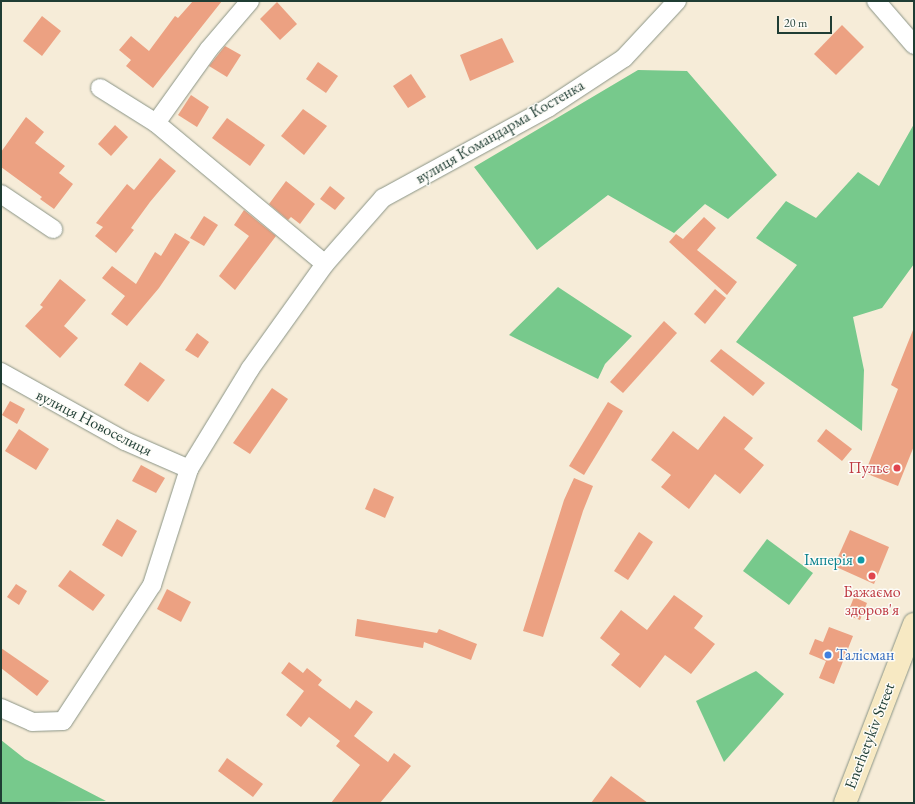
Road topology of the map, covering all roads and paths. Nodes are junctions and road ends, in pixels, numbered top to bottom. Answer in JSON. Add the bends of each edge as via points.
{"nodes":[{"id":1,"x":250,"y":1,"type":"edge"},
{"id":2,"x":677,"y":1,"type":"edge"},
{"id":3,"x":876,"y":1,"type":"edge"},
{"id":4,"x":914,"y":46,"type":"edge"},
{"id":5,"x":100,"y":88,"type":"dead end"},
{"id":6,"x":156,"y":123,"type":"junction"},
{"id":7,"x":1,"y":194,"type":"edge"},
{"id":8,"x":53,"y":229,"type":"dead end"},
{"id":9,"x":326,"y":264,"type":"junction"},
{"id":10,"x":1,"y":372,"type":"edge"},
{"id":11,"x":189,"y":469,"type":"junction"},
{"id":12,"x":914,"y":624,"type":"edge"},
{"id":13,"x":1,"y":708,"type":"edge"},
{"id":14,"x":845,"y":803,"type":"edge"}],
"edges":[{"from":1,"to":6,"type":"street","via":[[209,49]]},
{"from":2,"to":9,"type":"street","name":"вулиця Командарма Костенка","via":[[624,58],[548,108],[383,198]]},
{"from":3,"to":4,"type":"street"},
{"from":5,"to":6,"type":"street"},
{"from":6,"to":9,"type":"street"},
{"from":7,"to":8,"type":"street"},
{"from":9,"to":11,"type":"street","name":"вулиця Командарма Костенка","via":[[250,369]]},
{"from":10,"to":11,"type":"street","name":"вулиця Новоселиця","via":[[125,441]]},
{"from":11,"to":13,"type":"street","name":"вулиця Командарма Костенка","via":[[152,585],[63,721],[32,722]]},
{"from":12,"to":14,"type":"main road","name":"Enerhetykiv Street"}]}
